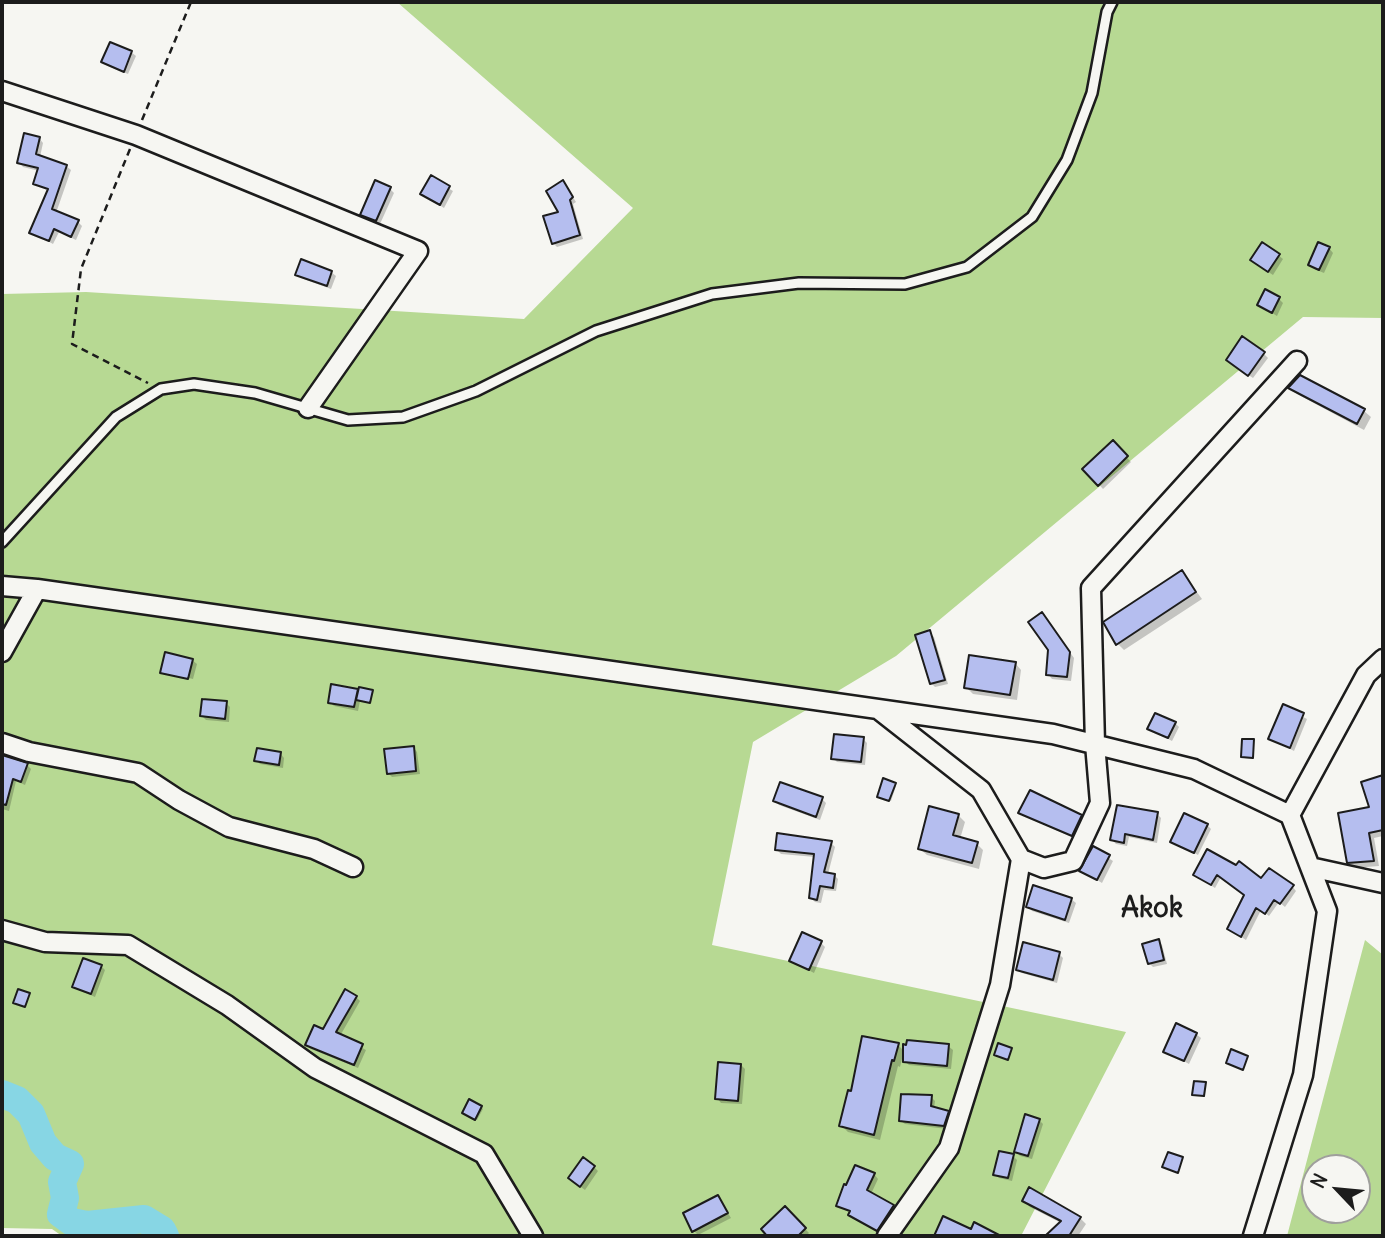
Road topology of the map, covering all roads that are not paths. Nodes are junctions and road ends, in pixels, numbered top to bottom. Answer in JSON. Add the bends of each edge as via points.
{"nodes":[{"id":1,"x":1112,"y":2,"type":"edge"},
{"id":2,"x":2,"y":91,"type":"edge"},
{"id":3,"x":1297,"y":361,"type":"dead end"},
{"id":4,"x":308,"y":408,"type":"junction"},
{"id":5,"x":2,"y":542,"type":"edge"},
{"id":6,"x":2,"y":586,"type":"edge"},
{"id":7,"x":37,"y":589,"type":"junction"},
{"id":8,"x":2,"y":652,"type":"edge"},
{"id":9,"x":1383,"y":659,"type":"edge"},
{"id":10,"x":877,"y":709,"type":"junction"},
{"id":11,"x":2,"y":743,"type":"edge"},
{"id":12,"x":1095,"y":744,"type":"junction"},
{"id":13,"x":1290,"y":815,"type":"junction"},
{"id":14,"x":1021,"y":859,"type":"junction"},
{"id":15,"x":354,"y":867,"type":"dead end"},
{"id":16,"x":1310,"y":867,"type":"junction"},
{"id":17,"x":1383,"y":883,"type":"edge"},
{"id":18,"x":2,"y":930,"type":"edge"},
{"id":19,"x":533,"y":1236,"type":"edge"},
{"id":20,"x":887,"y":1236,"type":"edge"},
{"id":21,"x":1254,"y":1236,"type":"edge"}],
"edges":[{"from":1,"to":4,"type":"lane","via":[[1092,93],[1068,160],[1032,217],[967,267],[905,284],[799,283],[712,294],[596,331],[476,391],[403,417],[348,420]]},
{"from":2,"to":4,"type":"street","via":[[136,135],[418,251]]},
{"from":3,"to":12,"type":"street","via":[[1091,588]]},
{"from":4,"to":5,"type":"lane","via":[[255,393],[194,384],[161,389],[116,417]]},
{"from":6,"to":7,"type":"street"},
{"from":7,"to":8,"type":"street"},
{"from":7,"to":10,"type":"street"},
{"from":9,"to":13,"type":"street","via":[[1366,675]]},
{"from":10,"to":12,"type":"street"},
{"from":10,"to":14,"type":"street","via":[[981,790]]},
{"from":11,"to":15,"type":"street","via":[[138,773],[229,828],[314,849]]},
{"from":12,"to":13,"type":"street","via":[[1194,769]]},
{"from":12,"to":14,"type":"street","via":[[1100,803],[1073,861],[1044,868]]},
{"from":13,"to":16,"type":"street"},
{"from":14,"to":20,"type":"street","via":[[1000,985],[949,1148]]},
{"from":16,"to":17,"type":"street"},
{"from":16,"to":21,"type":"street","via":[[1327,911],[1303,1075]]},
{"from":18,"to":19,"type":"street","via":[[45,942],[128,945],[227,1005],[315,1068],[484,1154]]}]}
